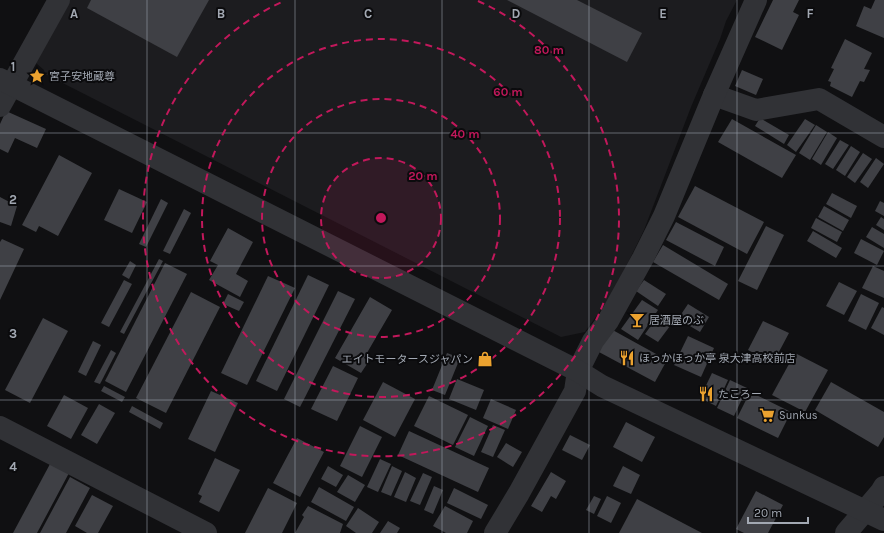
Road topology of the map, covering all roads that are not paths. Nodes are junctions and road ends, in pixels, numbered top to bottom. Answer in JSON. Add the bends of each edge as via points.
{"nodes":[{"id":1,"x":59,"y":0,"type":"edge"},
{"id":2,"x":756,"y":0,"type":"edge"},
{"id":3,"x":6,"y":82,"type":"edge"},
{"id":4,"x":714,"y":94,"type":"junction"},
{"id":5,"x":0,"y":106,"type":"edge"},
{"id":6,"x":884,"y":137,"type":"edge"},
{"id":7,"x":578,"y":371,"type":"junction"},
{"id":8,"x":0,"y":427,"type":"edge"},
{"id":9,"x":884,"y":487,"type":"edge"},
{"id":10,"x":875,"y":515,"type":"edge"},
{"id":11,"x":204,"y":532,"type":"edge"},
{"id":12,"x":495,"y":533,"type":"edge"},
{"id":13,"x":846,"y":533,"type":"edge"}],
"edges":[{"from":1,"to":3,"type":"street"},
{"from":2,"to":4,"type":"street"},
{"from":3,"to":5,"type":"street"},
{"from":3,"to":7,"type":"street"},
{"from":4,"to":6,"type":"street","via":[[756,110],[820,99]]},
{"from":4,"to":7,"type":"street","via":[[664,216],[643,258]]},
{"from":7,"to":10,"type":"street","via":[[602,386]]},
{"from":7,"to":12,"type":"street","via":[[575,391]]},
{"from":8,"to":11,"type":"street"},
{"from":9,"to":10,"type":"street"},
{"from":10,"to":13,"type":"street"}]}
